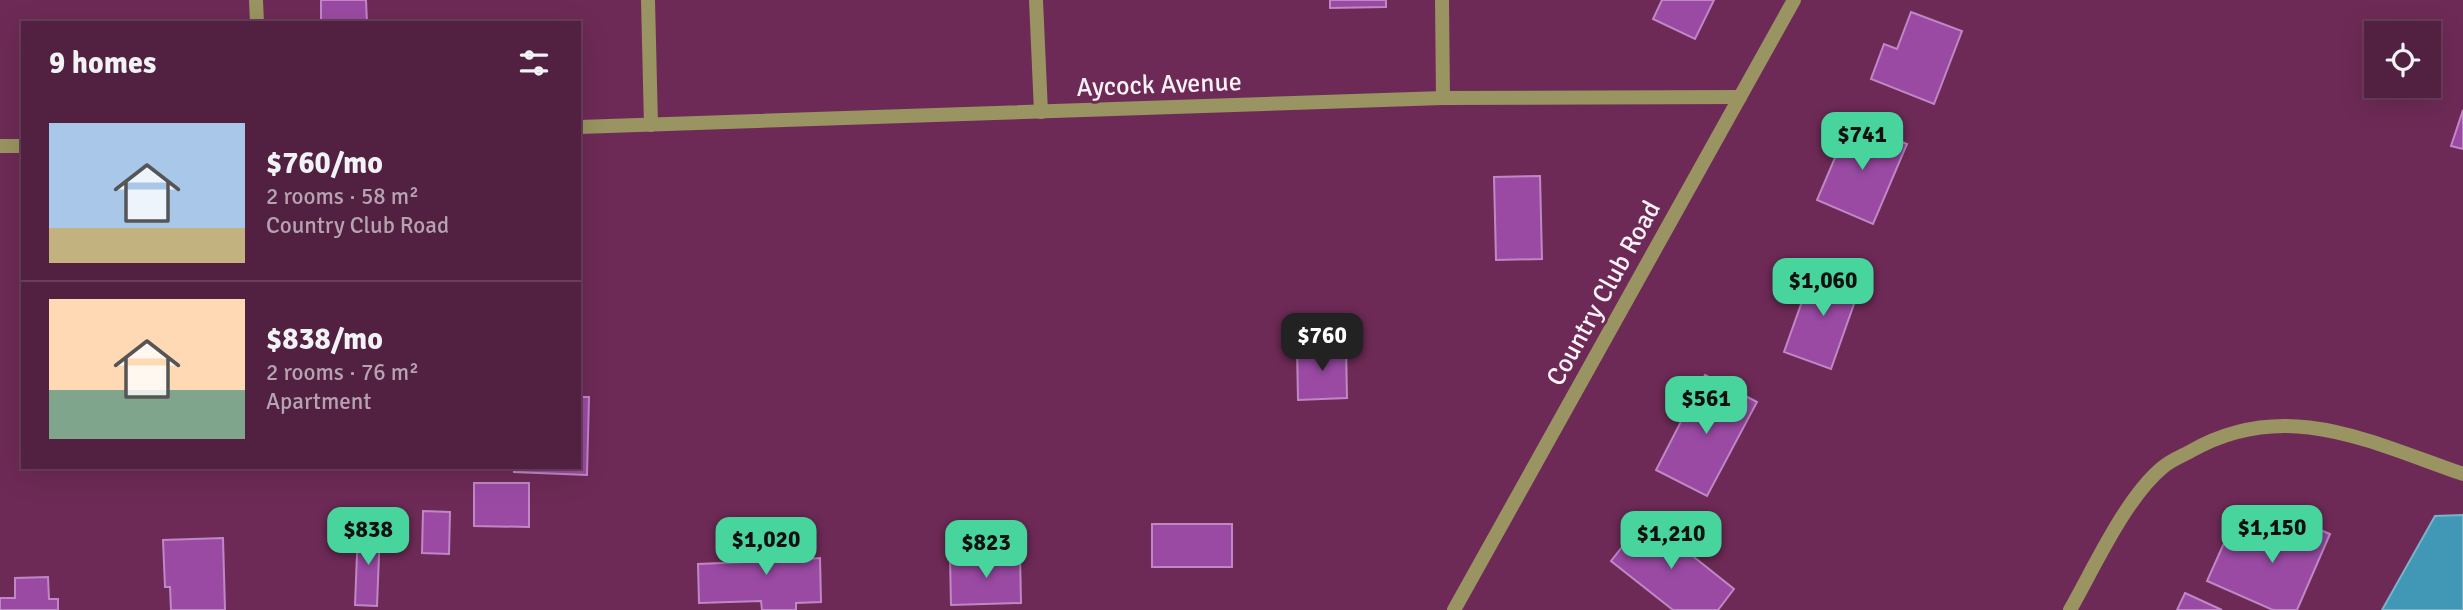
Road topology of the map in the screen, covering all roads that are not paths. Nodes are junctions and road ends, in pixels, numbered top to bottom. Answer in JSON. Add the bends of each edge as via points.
{"nodes":[{"id":1,"x":257,"y":0,"type":"edge"},
{"id":2,"x":648,"y":0,"type":"edge"},
{"id":3,"x":1035,"y":0,"type":"edge"},
{"id":4,"x":1442,"y":0,"type":"edge"},
{"id":5,"x":1794,"y":0,"type":"edge"},
{"id":6,"x":257,"y":21,"type":"edge"},
{"id":7,"x":1740,"y":97,"type":"junction"},
{"id":8,"x":1443,"y":98,"type":"junction"},
{"id":9,"x":1041,"y":113,"type":"junction"},
{"id":10,"x":651,"y":125,"type":"junction"},
{"id":11,"x":581,"y":127,"type":"edge"},
{"id":12,"x":0,"y":146,"type":"edge"},
{"id":13,"x":21,"y":146,"type":"edge"},
{"id":14,"x":2463,"y":474,"type":"edge"},
{"id":15,"x":1454,"y":610,"type":"edge"},
{"id":16,"x":2070,"y":610,"type":"edge"}],
"edges":[{"from":1,"to":6,"type":"street"},
{"from":2,"to":10,"type":"street"},
{"from":3,"to":9,"type":"street"},
{"from":4,"to":8,"type":"street"},
{"from":5,"to":7,"type":"street","name":"Country Club Road"},
{"from":7,"to":8,"type":"street","name":"Aycock Avenue"},
{"from":7,"to":15,"type":"street","name":"Country Club Road"},
{"from":8,"to":9,"type":"street","name":"Aycock Avenue"},
{"from":9,"to":10,"type":"street","name":"Aycock Avenue"},
{"from":10,"to":11,"type":"street","name":"Aycock Avenue"},
{"from":12,"to":13,"type":"street"},
{"from":14,"to":16,"type":"street","via":[[2342,432],[2284,423],[2216,437],[2163,467],[2122,517]]}]}
